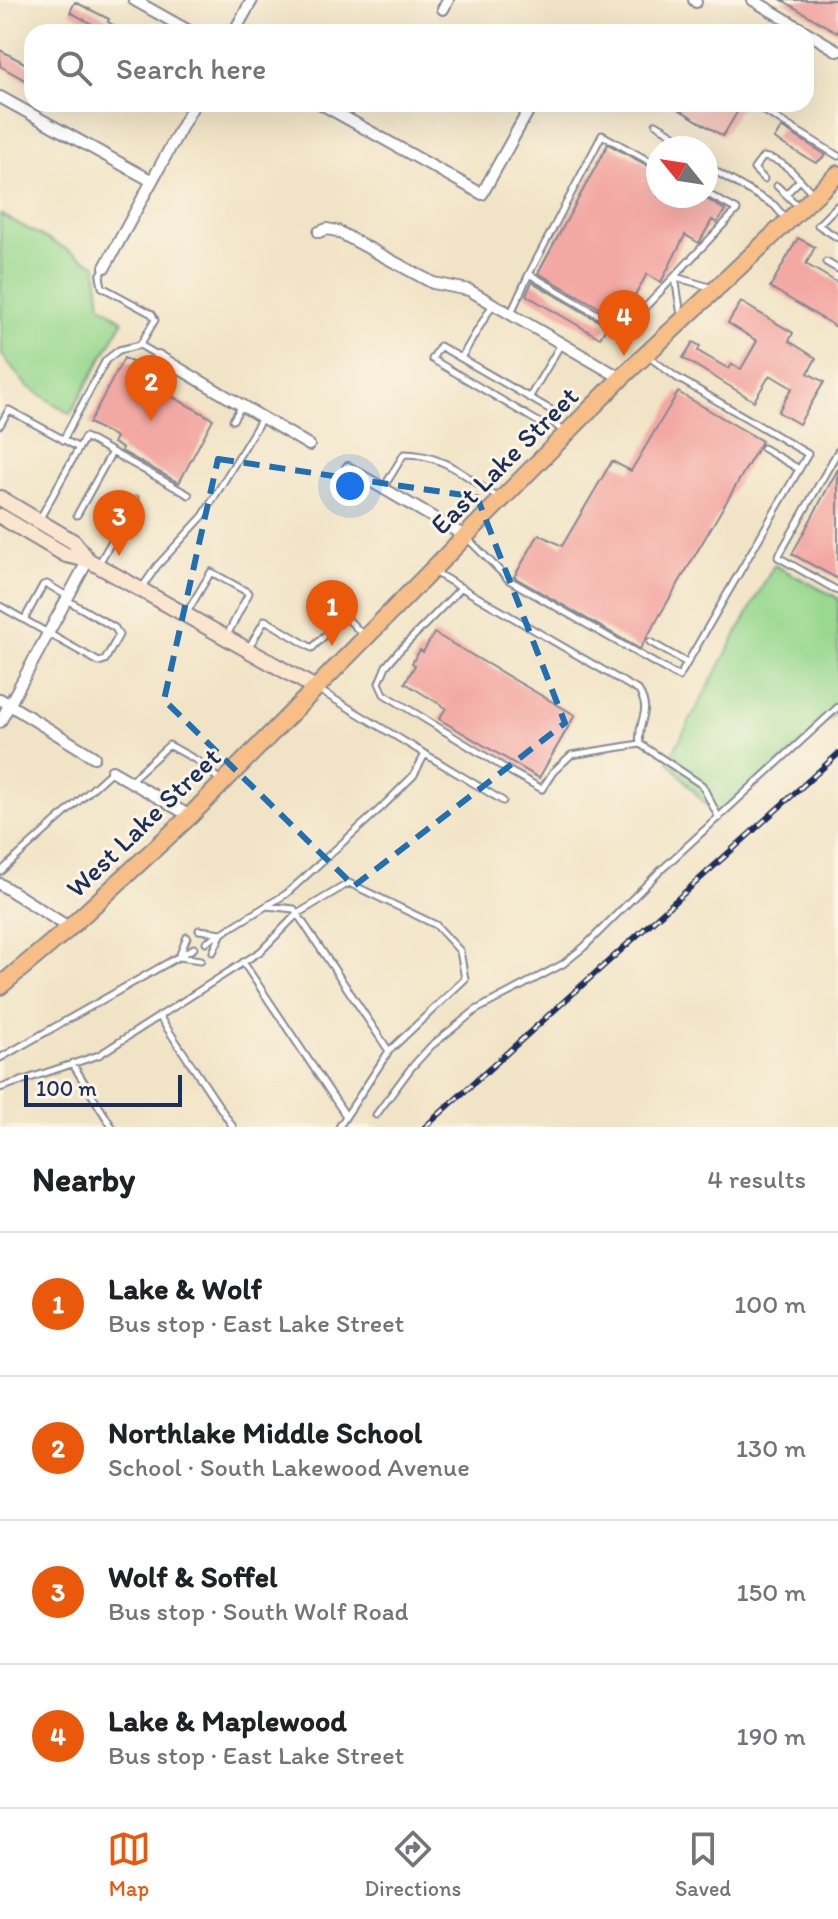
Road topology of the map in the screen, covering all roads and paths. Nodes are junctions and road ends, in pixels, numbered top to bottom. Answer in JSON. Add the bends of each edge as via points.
{"nodes":[{"id":1,"x":134,"y":0,"type":"edge"},
{"id":2,"x":252,"y":0,"type":"edge"},
{"id":3,"x":753,"y":0,"type":"edge"},
{"id":4,"x":177,"y":24,"type":"edge"},
{"id":5,"x":238,"y":24,"type":"edge"},
{"id":6,"x":793,"y":24,"type":"edge"},
{"id":7,"x":814,"y":37,"type":"edge"},
{"id":8,"x":838,"y":51,"type":"edge"},
{"id":9,"x":0,"y":97,"type":"edge"},
{"id":10,"x":24,"y":110,"type":"edge"},
{"id":11,"x":27,"y":112,"type":"edge"},
{"id":12,"x":190,"y":112,"type":"edge"},
{"id":13,"x":335,"y":112,"type":"edge"},
{"id":14,"x":528,"y":112,"type":"edge"},
{"id":15,"x":766,"y":112,"type":"edge"},
{"id":16,"x":656,"y":124,"type":"dead end"},
{"id":17,"x":676,"y":136,"type":"edge"},
{"id":18,"x":838,"y":156,"type":"edge"},
{"id":19,"x":646,"y":159,"type":"edge"},
{"id":20,"x":718,"y":173,"type":"edge"},
{"id":21,"x":838,"y":174,"type":"edge"},
{"id":22,"x":764,"y":179,"type":"dead end"},
{"id":23,"x":800,"y":180,"type":"junction"},
{"id":24,"x":152,"y":181,"type":"junction"},
{"id":25,"x":777,"y":186,"type":"dead end"},
{"id":26,"x":787,"y":193,"type":"junction"},
{"id":27,"x":813,"y":195,"type":"junction"},
{"id":28,"x":718,"y":200,"type":"edge"},
{"id":29,"x":838,"y":205,"type":"edge"},
{"id":30,"x":800,"y":208,"type":"junction"},
{"id":31,"x":786,"y":220,"type":"junction"},
{"id":32,"x":319,"y":232,"type":"dead end"},
{"id":33,"x":838,"y":238,"type":"edge"},
{"id":34,"x":826,"y":262,"type":"dead end"},
{"id":35,"x":105,"y":267,"type":"joint"},
{"id":36,"x":838,"y":269,"type":"edge"},
{"id":37,"x":529,"y":274,"type":"junction"},
{"id":38,"x":675,"y":277,"type":"junction"},
{"id":39,"x":714,"y":288,"type":"junction"},
{"id":40,"x":493,"y":304,"type":"junction"},
{"id":41,"x":510,"y":314,"type":"junction"},
{"id":42,"x":682,"y":319,"type":"junction"},
{"id":43,"x":561,"y":344,"type":"junction"},
{"id":44,"x":140,"y":345,"type":"junction"},
{"id":45,"x":646,"y":354,"type":"junction"},
{"id":46,"x":158,"y":356,"type":"joint"},
{"id":47,"x":461,"y":358,"type":"junction"},
{"id":48,"x":621,"y":378,"type":"junction"},
{"id":49,"x":529,"y":398,"type":"junction"},
{"id":50,"x":242,"y":405,"type":"junction"},
{"id":51,"x":262,"y":417,"type":"junction"},
{"id":52,"x":233,"y":420,"type":"dead end"},
{"id":53,"x":552,"y":422,"type":"junction"},
{"id":54,"x":0,"y":425,"type":"edge"},
{"id":55,"x":567,"y":434,"type":"junction"},
{"id":56,"x":63,"y":440,"type":"junction"},
{"id":57,"x":309,"y":445,"type":"dead end"},
{"id":58,"x":79,"y":448,"type":"junction"},
{"id":59,"x":763,"y":448,"type":"dead end"},
{"id":60,"x":838,"y":451,"type":"edge"},
{"id":61,"x":112,"y":452,"type":"junction"},
{"id":62,"x":348,"y":468,"type":"dead end"},
{"id":63,"x":799,"y":469,"type":"junction"},
{"id":64,"x":383,"y":488,"type":"junction"},
{"id":65,"x":189,"y":495,"type":"dead end"},
{"id":66,"x":0,"y":498,"type":"edge"},
{"id":67,"x":136,"y":499,"type":"dead end"},
{"id":68,"x":500,"y":499,"type":"junction"},
{"id":69,"x":77,"y":515,"type":"dead end"},
{"id":70,"x":0,"y":516,"type":"edge"},
{"id":71,"x":38,"y":521,"type":"junction"},
{"id":72,"x":465,"y":536,"type":"junction"},
{"id":73,"x":93,"y":563,"type":"junction"},
{"id":74,"x":431,"y":570,"type":"junction"},
{"id":75,"x":461,"y":588,"type":"junction"},
{"id":76,"x":141,"y":590,"type":"junction"},
{"id":77,"x":838,"y":591,"type":"edge"},
{"id":78,"x":68,"y":598,"type":"junction"},
{"id":79,"x":0,"y":606,"type":"edge"},
{"id":80,"x":185,"y":615,"type":"junction"},
{"id":81,"x":24,"y":620,"type":"junction"},
{"id":82,"x":48,"y":634,"type":"junction"},
{"id":83,"x":226,"y":637,"type":"junction"},
{"id":84,"x":365,"y":637,"type":"junction"},
{"id":85,"x":650,"y":642,"type":"dead end"},
{"id":86,"x":247,"y":649,"type":"junction"},
{"id":87,"x":687,"y":663,"type":"junction"},
{"id":88,"x":314,"y":687,"type":"junction"},
{"id":89,"x":5,"y":702,"type":"edge"},
{"id":90,"x":838,"y":707,"type":"edge"},
{"id":91,"x":0,"y":722,"type":"edge"},
{"id":92,"x":640,"y":744,"type":"junction"},
{"id":93,"x":425,"y":754,"type":"junction"},
{"id":94,"x":94,"y":757,"type":"dead end"},
{"id":95,"x":112,"y":771,"type":"joint"},
{"id":96,"x":130,"y":781,"type":"junction"},
{"id":97,"x":222,"y":782,"type":"junction"},
{"id":98,"x":503,"y":801,"type":"dead end"},
{"id":99,"x":190,"y":816,"type":"junction"},
{"id":100,"x":719,"y":818,"type":"junction"},
{"id":101,"x":0,"y":872,"type":"edge"},
{"id":102,"x":0,"y":884,"type":"edge"},
{"id":103,"x":266,"y":906,"type":"junction"},
{"id":104,"x":297,"y":914,"type":"junction"},
{"id":105,"x":70,"y":928,"type":"junction"},
{"id":106,"x":199,"y":930,"type":"dead end"},
{"id":107,"x":222,"y":933,"type":"junction"},
{"id":108,"x":187,"y":937,"type":"dead end"},
{"id":109,"x":206,"y":942,"type":"dead end"},
{"id":110,"x":194,"y":948,"type":"dead end"},
{"id":111,"x":213,"y":952,"type":"dead end"},
{"id":112,"x":179,"y":957,"type":"junction"},
{"id":113,"x":201,"y":960,"type":"dead end"},
{"id":114,"x":243,"y":962,"type":"junction"},
{"id":115,"x":0,"y":986,"type":"edge"},
{"id":116,"x":159,"y":1016,"type":"junction"},
{"id":117,"x":389,"y":1051,"type":"junction"},
{"id":118,"x":0,"y":1058,"type":"edge"},
{"id":119,"x":72,"y":1063,"type":"junction"},
{"id":120,"x":0,"y":1088,"type":"edge"},
{"id":121,"x":376,"y":1115,"type":"dead end"},
{"id":122,"x":346,"y":1116,"type":"junction"},
{"id":123,"x":112,"y":1127,"type":"edge"},
{"id":124,"x":233,"y":1127,"type":"edge"},
{"id":125,"x":339,"y":1127,"type":"edge"}],
"edges":[{"from":1,"to":4,"type":"street"},
{"from":2,"to":5,"type":"street"},
{"from":3,"to":6,"type":"street"},
{"from":7,"to":8,"type":"street"},
{"from":9,"to":10,"type":"street"},
{"from":11,"to":24,"type":"street"},
{"from":12,"to":24,"type":"street"},
{"from":13,"to":14,"type":"street","via":[[482,194]]},
{"from":15,"to":18,"type":"lane"},
{"from":16,"to":17,"type":"lane"},
{"from":19,"to":37,"type":"lane","via":[[602,135]]},
{"from":20,"to":31,"type":"lane","via":[[774,205]]},
{"from":21,"to":27,"type":"main road","name":"East Lake Street"},
{"from":22,"to":23,"type":"lane","via":[[754,169],[769,157]]},
{"from":23,"to":26,"type":"lane"},
{"from":23,"to":27,"type":"lane"},
{"from":24,"to":35,"type":"street"},
{"from":25,"to":26,"type":"lane"},
{"from":26,"to":30,"type":"lane"},
{"from":27,"to":30,"type":"main road","name":"East Lake Street"},
{"from":28,"to":38,"type":"lane","via":[[737,210]]},
{"from":29,"to":33,"type":"lane","via":[[818,225]]},
{"from":30,"to":31,"type":"main road","name":"East Lake Street"},
{"from":31,"to":39,"type":"main road","name":"East Lake Street"},
{"from":32,"to":40,"type":"street","via":[[345,234],[433,283],[469,290]]},
{"from":34,"to":36,"type":"lane"},
{"from":35,"to":44,"type":"lane","via":[[102,287],[155,320]]},
{"from":37,"to":38,"type":"lane","via":[[624,330]]},
{"from":37,"to":41,"type":"lane"},
{"from":38,"to":39,"type":"lane"},
{"from":38,"to":42,"type":"lane"},
{"from":39,"to":42,"type":"main road","name":"East Lake Street"},
{"from":40,"to":41,"type":"street"},
{"from":40,"to":47,"type":"lane"},
{"from":41,"to":43,"type":"street"},
{"from":42,"to":45,"type":"main road","name":"East Lake Street"},
{"from":43,"to":48,"type":"street"},
{"from":43,"to":49,"type":"lane"},
{"from":44,"to":46,"type":"lane"},
{"from":44,"to":56,"type":"lane","via":[[106,360]]},
{"from":45,"to":48,"type":"main road","name":"East Lake Street"},
{"from":45,"to":63,"type":"lane","via":[[808,454]]},
{"from":46,"to":50,"type":"street"},
{"from":47,"to":49,"type":"lane"},
{"from":47,"to":53,"type":"lane","via":[[440,346],[432,359],[542,424]]},
{"from":48,"to":55,"type":"main road","name":"East Lake Street"},
{"from":49,"to":53,"type":"lane","via":[[551,410]]},
{"from":50,"to":51,"type":"street"},
{"from":50,"to":52,"type":"lane"},
{"from":51,"to":57,"type":"street"},
{"from":51,"to":76,"type":"lane","via":[[203,516]]},
{"from":53,"to":55,"type":"lane"},
{"from":54,"to":56,"type":"lane","via":[[9,410]]},
{"from":55,"to":68,"type":"main road","name":"East Lake Street"},
{"from":56,"to":58,"type":"lane"},
{"from":58,"to":61,"type":"lane","via":[[85,437]]},
{"from":58,"to":71,"type":"lane"},
{"from":59,"to":63,"type":"lane"},
{"from":60,"to":77,"type":"lane","via":[[778,557]]},
{"from":61,"to":65,"type":"lane"},
{"from":61,"to":69,"type":"lane"},
{"from":62,"to":64,"type":"street"},
{"from":63,"to":87,"type":"lane"},
{"from":64,"to":68,"type":"lane","via":[[404,454],[417,454],[434,456]]},
{"from":64,"to":72,"type":"street"},
{"from":66,"to":71,"type":"main road"},
{"from":67,"to":73,"type":"lane"},
{"from":68,"to":72,"type":"main road","name":"East Lake Street"},
{"from":70,"to":73,"type":"main road","via":[[66,555]]},
{"from":71,"to":73,"type":"main road","via":[[74,542]]},
{"from":72,"to":74,"type":"main road","name":"East Lake Street"},
{"from":72,"to":87,"type":"lane","via":[[509,580],[673,675],[679,677]]},
{"from":73,"to":76,"type":"main road"},
{"from":73,"to":78,"type":"street"},
{"from":74,"to":75,"type":"lane"},
{"from":74,"to":84,"type":"main road","name":"East Lake Street"},
{"from":75,"to":92,"type":"lane","via":[[639,691],[645,702]]},
{"from":75,"to":92,"type":"lane","via":[[386,666],[379,683],[384,694],[542,789],[571,755]]},
{"from":76,"to":80,"type":"main road"},
{"from":78,"to":81,"type":"lane","via":[[43,585]]},
{"from":78,"to":82,"type":"street"},
{"from":78,"to":82,"type":"lane","via":[[119,635],[99,662]]},
{"from":79,"to":81,"type":"lane"},
{"from":80,"to":83,"type":"main road"},
{"from":80,"to":83,"type":"lane","via":[[211,572],[249,593]]},
{"from":81,"to":82,"type":"lane"},
{"from":82,"to":89,"type":"street"},
{"from":83,"to":86,"type":"main road"},
{"from":84,"to":86,"type":"lane","via":[[345,616],[312,648],[265,620]]},
{"from":84,"to":88,"type":"main road","name":"East Lake Street"},
{"from":85,"to":87,"type":"lane"},
{"from":86,"to":88,"type":"main road"},
{"from":88,"to":93,"type":"lane"},
{"from":88,"to":97,"type":"main road","name":"West Lake Street"},
{"from":89,"to":91,"type":"street"},
{"from":89,"to":94,"type":"street"},
{"from":90,"to":100,"type":"lane"},
{"from":92,"to":100,"type":"lane","via":[[702,785]]},
{"from":93,"to":98,"type":"lane"},
{"from":93,"to":103,"type":"lane","via":[[414,775],[382,807]]},
{"from":95,"to":96,"type":"street"},
{"from":95,"to":101,"type":"lane"},
{"from":96,"to":97,"type":"lane","via":[[169,745]]},
{"from":96,"to":99,"type":"street"},
{"from":97,"to":99,"type":"main road","name":"West Lake Street"},
{"from":99,"to":105,"type":"main road","name":"West Lake Street"},
{"from":100,"to":121,"type":"lane","via":[[563,964],[476,1010],[431,1046]]},
{"from":102,"to":105,"type":"street"},
{"from":103,"to":104,"type":"lane","via":[[294,909]]},
{"from":103,"to":107,"type":"lane"},
{"from":104,"to":114,"type":"lane"},
{"from":104,"to":117,"type":"lane"},
{"from":104,"to":117,"type":"lane","via":[[349,883],[436,925],[460,951],[465,979]]},
{"from":105,"to":115,"type":"main road","name":"West Lake Street"},
{"from":106,"to":107,"type":"lane"},
{"from":107,"to":109,"type":"lane"},
{"from":107,"to":111,"type":"lane"},
{"from":108,"to":112,"type":"lane"},
{"from":110,"to":112,"type":"lane"},
{"from":112,"to":113,"type":"lane"},
{"from":112,"to":118,"type":"lane"},
{"from":114,"to":116,"type":"lane"},
{"from":114,"to":122,"type":"lane"},
{"from":116,"to":119,"type":"lane","via":[[99,1055]]},
{"from":116,"to":124,"type":"lane"},
{"from":117,"to":122,"type":"lane"},
{"from":119,"to":120,"type":"lane"},
{"from":119,"to":123,"type":"lane"},
{"from":122,"to":125,"type":"lane"}]}
